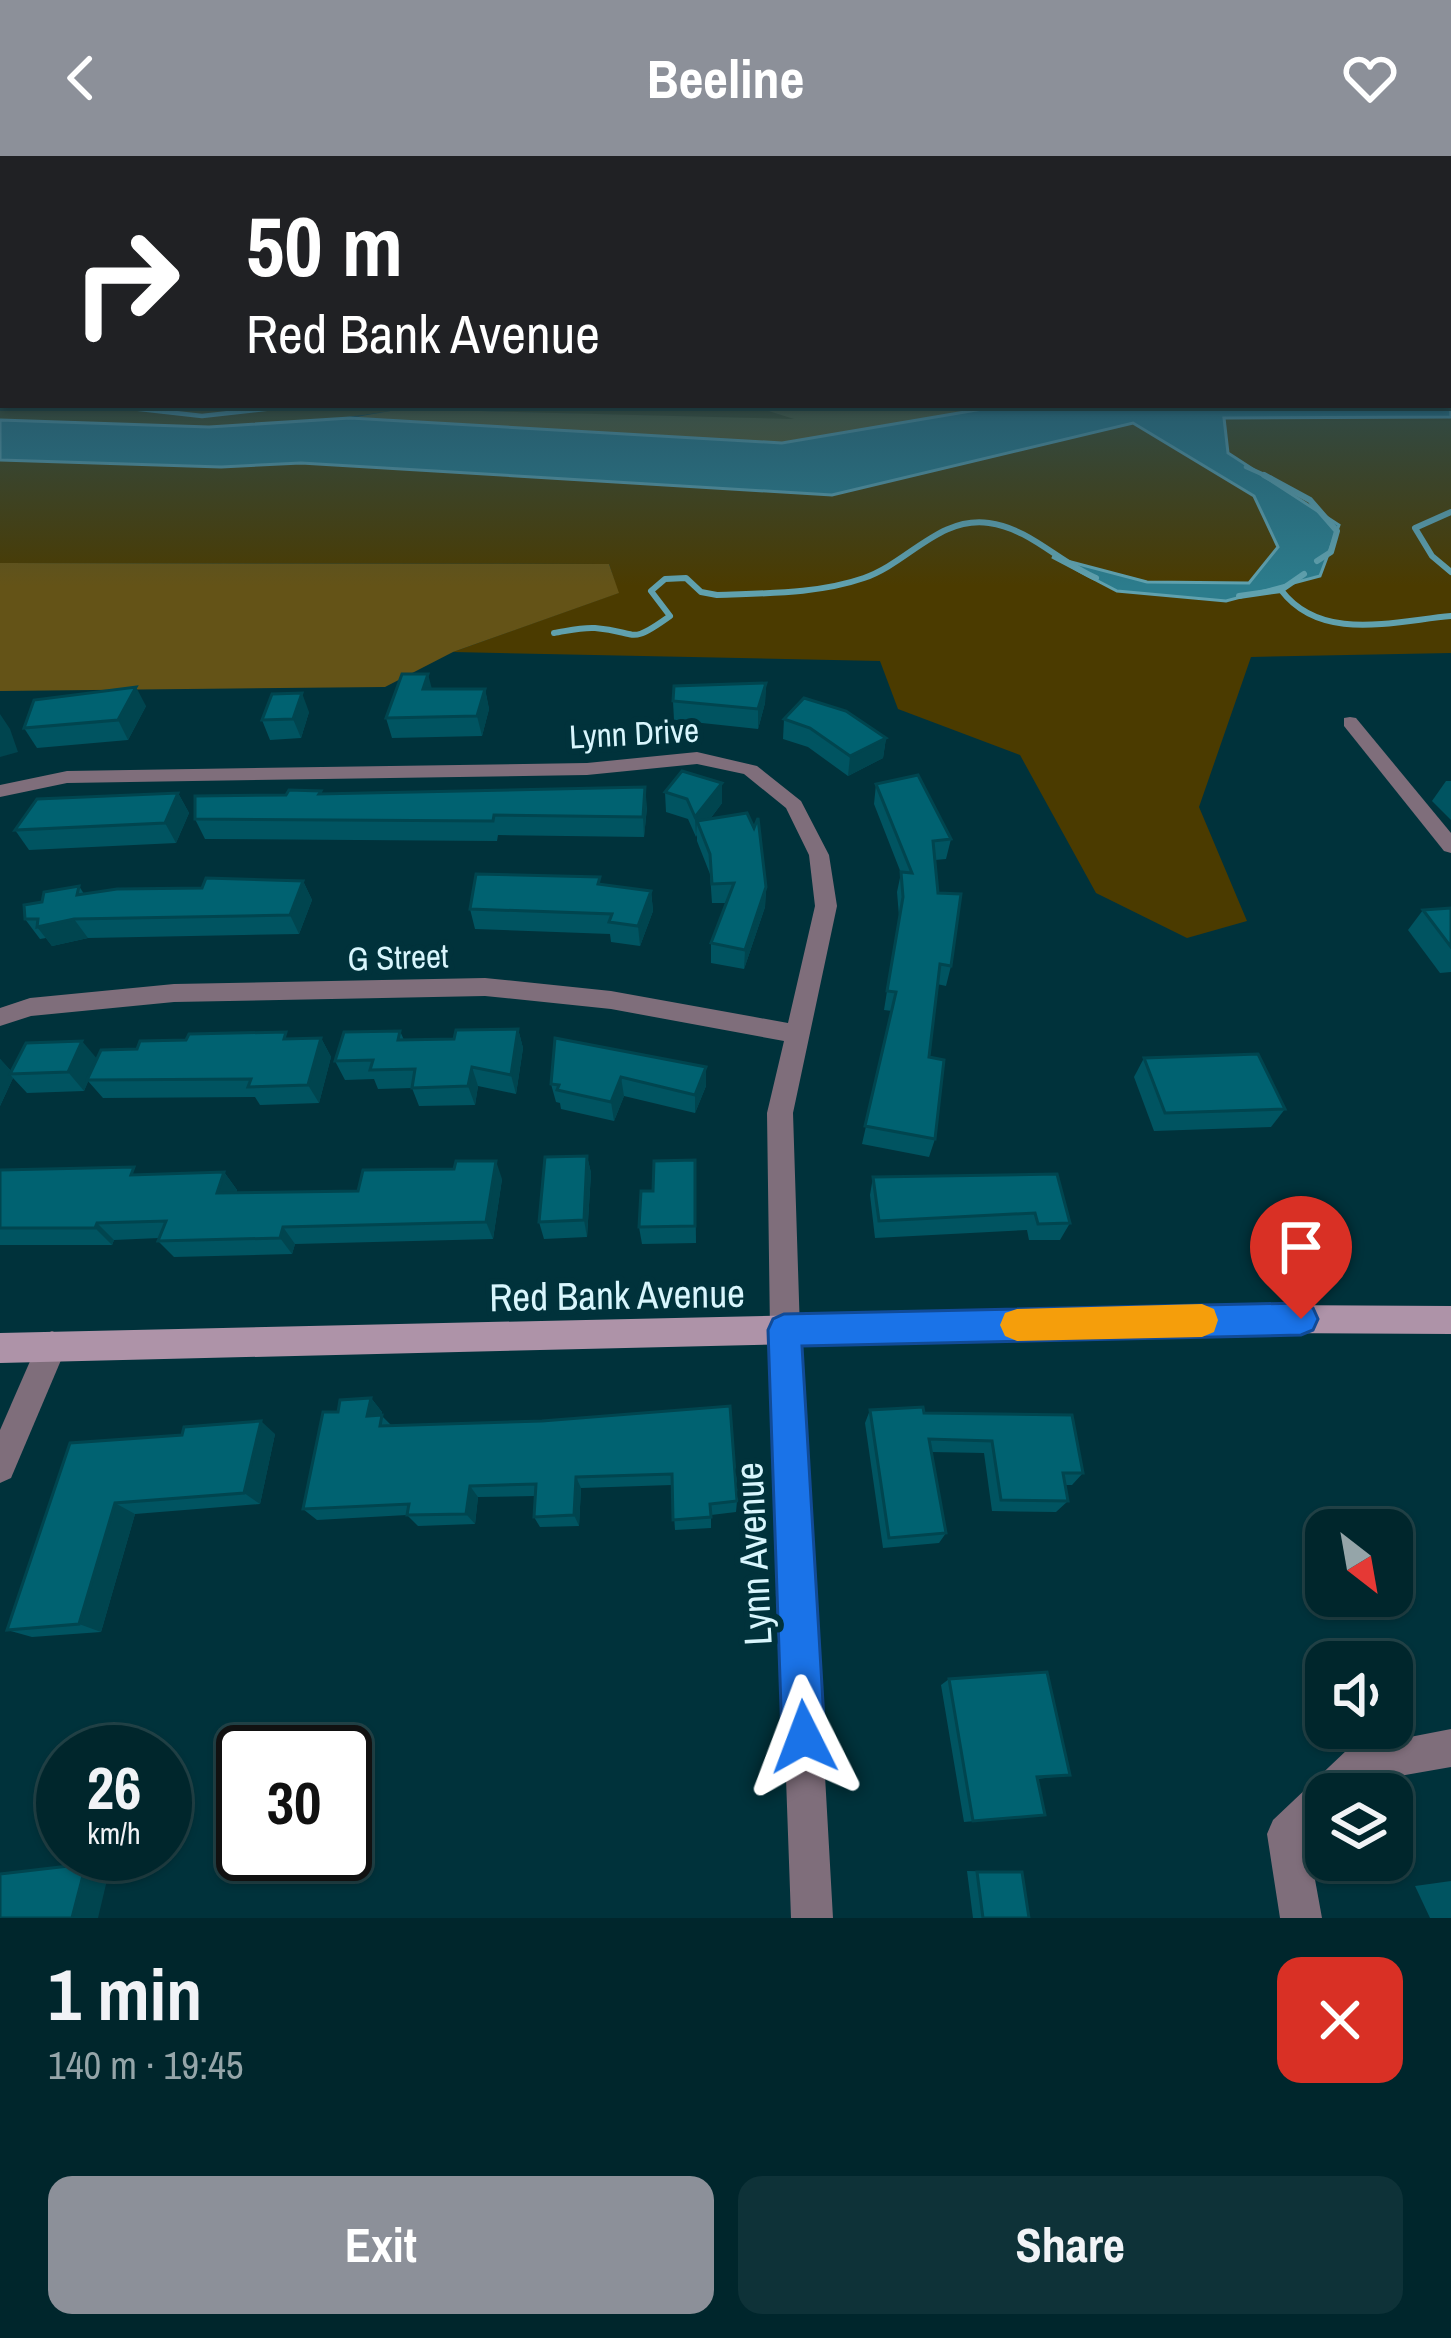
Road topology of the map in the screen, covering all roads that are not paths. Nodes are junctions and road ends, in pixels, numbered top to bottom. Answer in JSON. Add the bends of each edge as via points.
{"nodes":[{"id":1,"x":1350,"y":722,"type":"dead end"},
{"id":2,"x":0,"y":791,"type":"edge"},
{"id":3,"x":1451,"y":846,"type":"edge"},
{"id":4,"x":0,"y":1016,"type":"edge"},
{"id":5,"x":797,"y":1034,"type":"junction"},
{"id":6,"x":1451,"y":1320,"type":"edge"},
{"id":7,"x":784,"y":1330,"type":"junction"},
{"id":8,"x":52,"y":1346,"type":"junction"},
{"id":9,"x":0,"y":1348,"type":"edge"},
{"id":10,"x":0,"y":1467,"type":"edge"},
{"id":11,"x":1451,"y":1748,"type":"edge"},
{"id":12,"x":1351,"y":1773,"type":"edge"},
{"id":13,"x":1305,"y":1816,"type":"edge"},
{"id":14,"x":812,"y":1918,"type":"edge"},
{"id":15,"x":1301,"y":1918,"type":"edge"}],
"edges":[{"from":1,"to":3,"type":"street"},
{"from":2,"to":5,"type":"street","name":"Lynn Drive","via":[[67,777],[587,770],[697,758],[750,770],[794,806],[819,855],[826,906]]},
{"from":4,"to":5,"type":"street","name":"G Street","via":[[174,994],[485,987]]},
{"from":5,"to":7,"type":"street","name":"Lynn Drive","via":[[780,1113]]},
{"from":6,"to":7,"type":"street","name":"Red Bank Avenue"},
{"from":7,"to":8,"type":"street","name":"Red Bank Avenue"},
{"from":7,"to":14,"type":"street","name":"Lynn Avenue"},
{"from":8,"to":9,"type":"street","name":"Red Bank Avenue"},
{"from":8,"to":10,"type":"street"},
{"from":11,"to":12,"type":"street","via":[[1362,1763]]},
{"from":13,"to":15,"type":"street","via":[[1286,1834]]}]}
